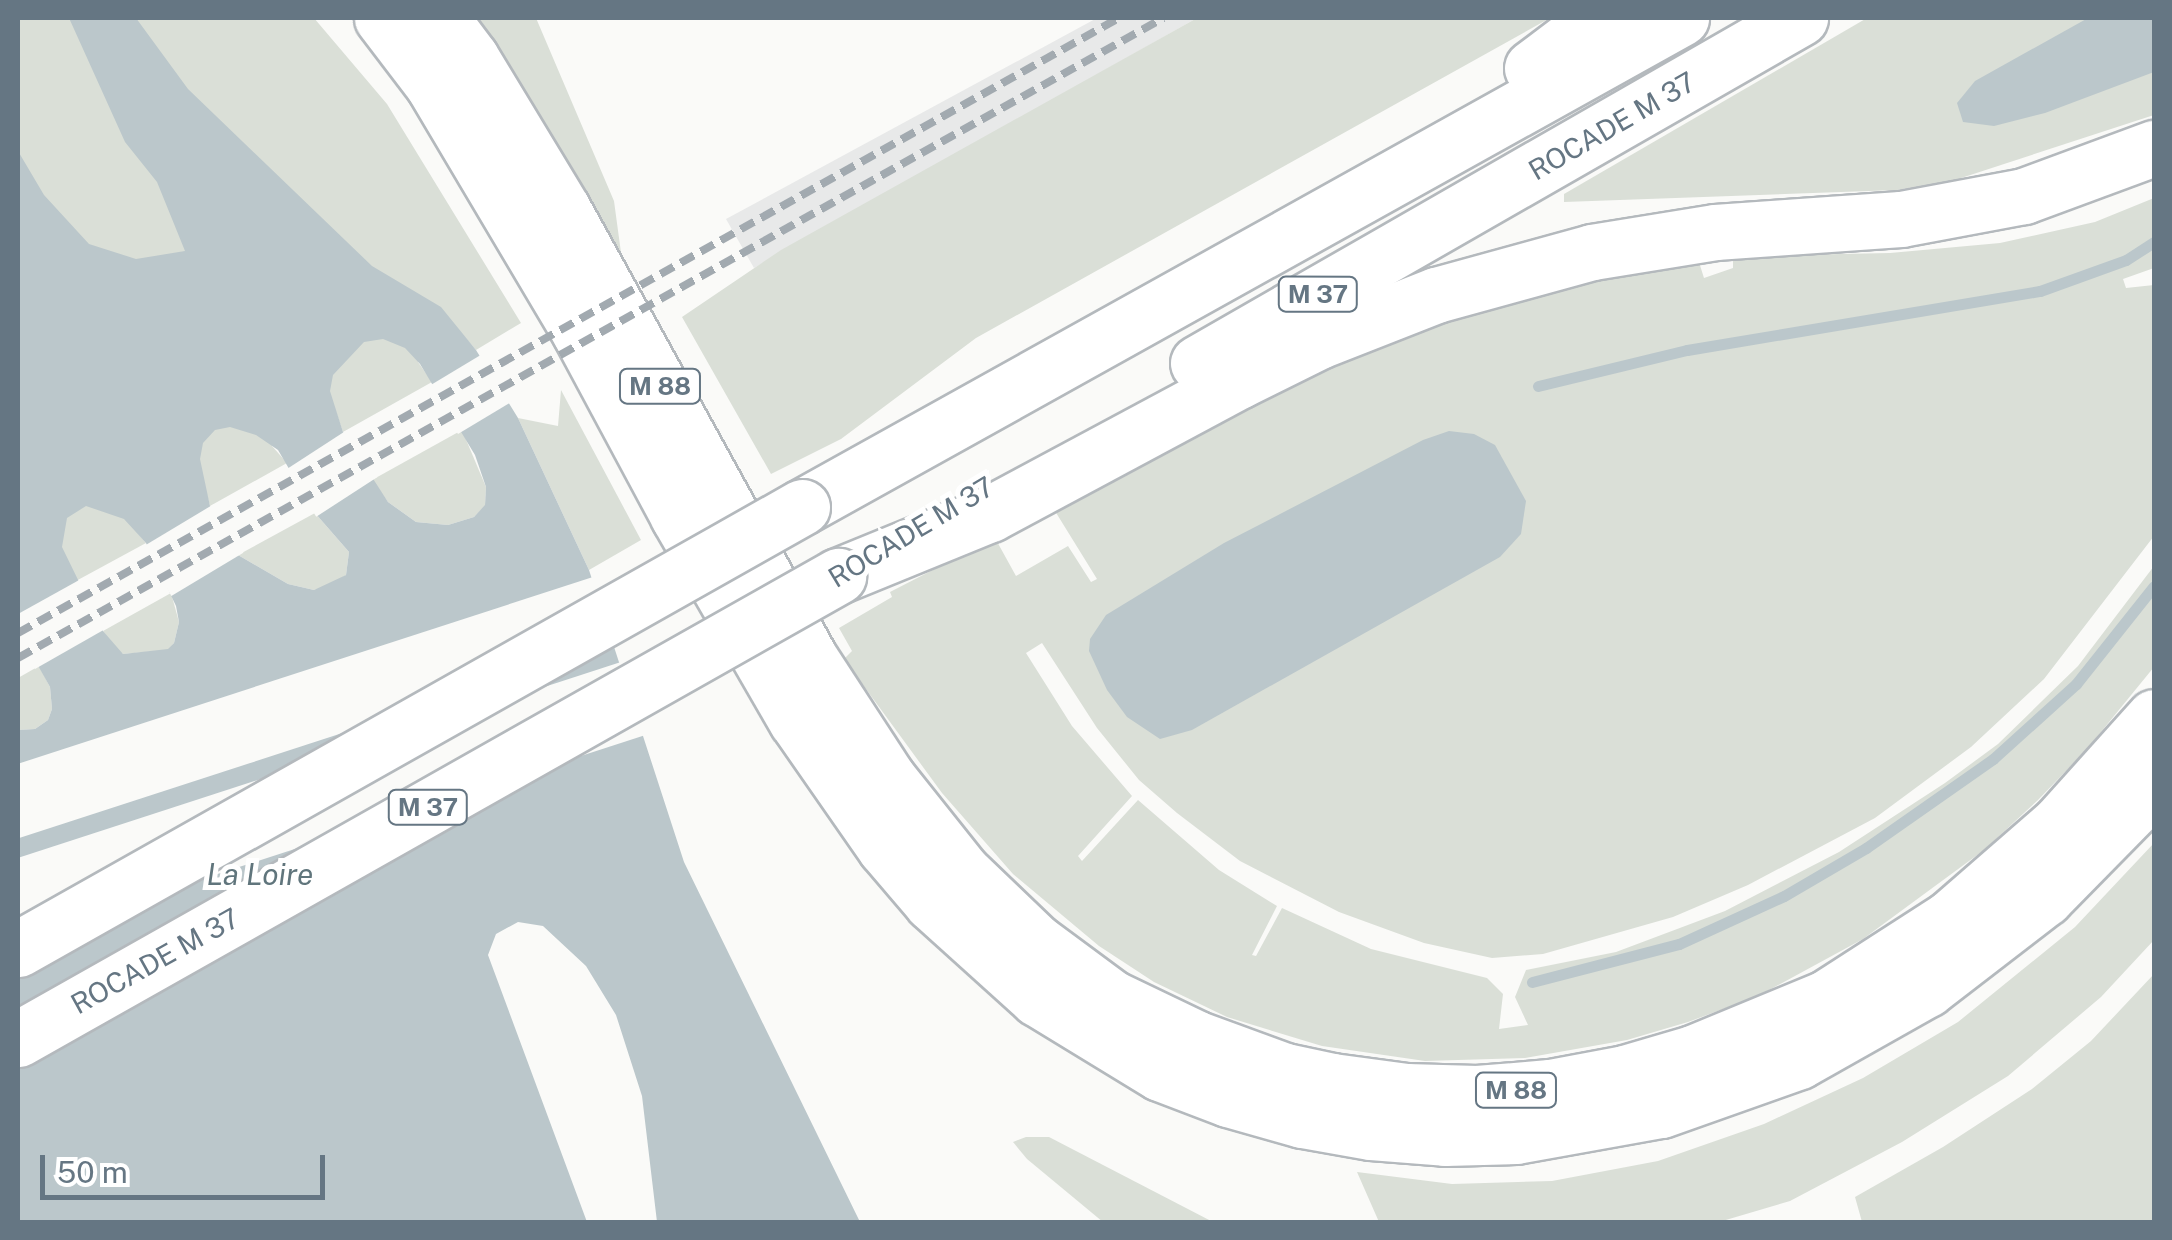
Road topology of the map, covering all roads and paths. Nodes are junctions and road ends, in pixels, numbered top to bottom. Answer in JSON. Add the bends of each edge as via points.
{"nodes":[{"id":1,"x":382,"y":18,"type":"edge"},
{"id":2,"x":441,"y":18,"type":"edge"},
{"id":3,"x":1598,"y":18,"type":"edge"},
{"id":4,"x":1681,"y":18,"type":"edge"},
{"id":5,"x":1800,"y":18,"type":"edge"},
{"id":6,"x":2150,"y":152,"type":"edge"},
{"id":7,"x":1375,"y":187,"type":"junction"},
{"id":8,"x":838,"y":576,"type":"junction"},
{"id":9,"x":2154,"y":717,"type":"edge"},
{"id":10,"x":2154,"y":787,"type":"edge"},
{"id":11,"x":18,"y":949,"type":"edge"},
{"id":12,"x":18,"y":1038,"type":"edge"}],
"edges":[{"from":1,"to":10,"type":"highway","number":"M 88","via":[[433,85],[580,333],[796,720],[884,848],[932,904],[1025,988],[1160,1073],[1302,1120],[1444,1138],[1516,1136],[1661,1110],[1800,1060],[1927,988],[2044,898]]},
{"from":2,"to":9,"type":"highway","number":"M 88","via":[[564,210],[810,657],[897,790],[962,871],[1036,942],[1112,998],[1195,1038],[1296,1074],[1459,1093],[1550,1087],[1694,1053],[1826,998],[1950,918],[2060,824]]},
{"from":3,"to":7,"type":"highway","via":[[1537,66],[1396,146]]},
{"from":4,"to":7,"type":"highway","number":"M 37"},
{"from":5,"to":8,"type":"highway","name":"ROCADE M 37","number":"M 37","via":[[1052,446]]},
{"from":6,"to":8,"type":"highway","via":[[2024,196],[1901,219],[1714,232],[1610,249],[1436,295],[1319,341],[990,514]]},
{"from":7,"to":11,"type":"highway","number":"M 37","bridge":true},
{"from":8,"to":12,"type":"highway","name":"ROCADE M 37","number":"M 37","bridge":true}]}
